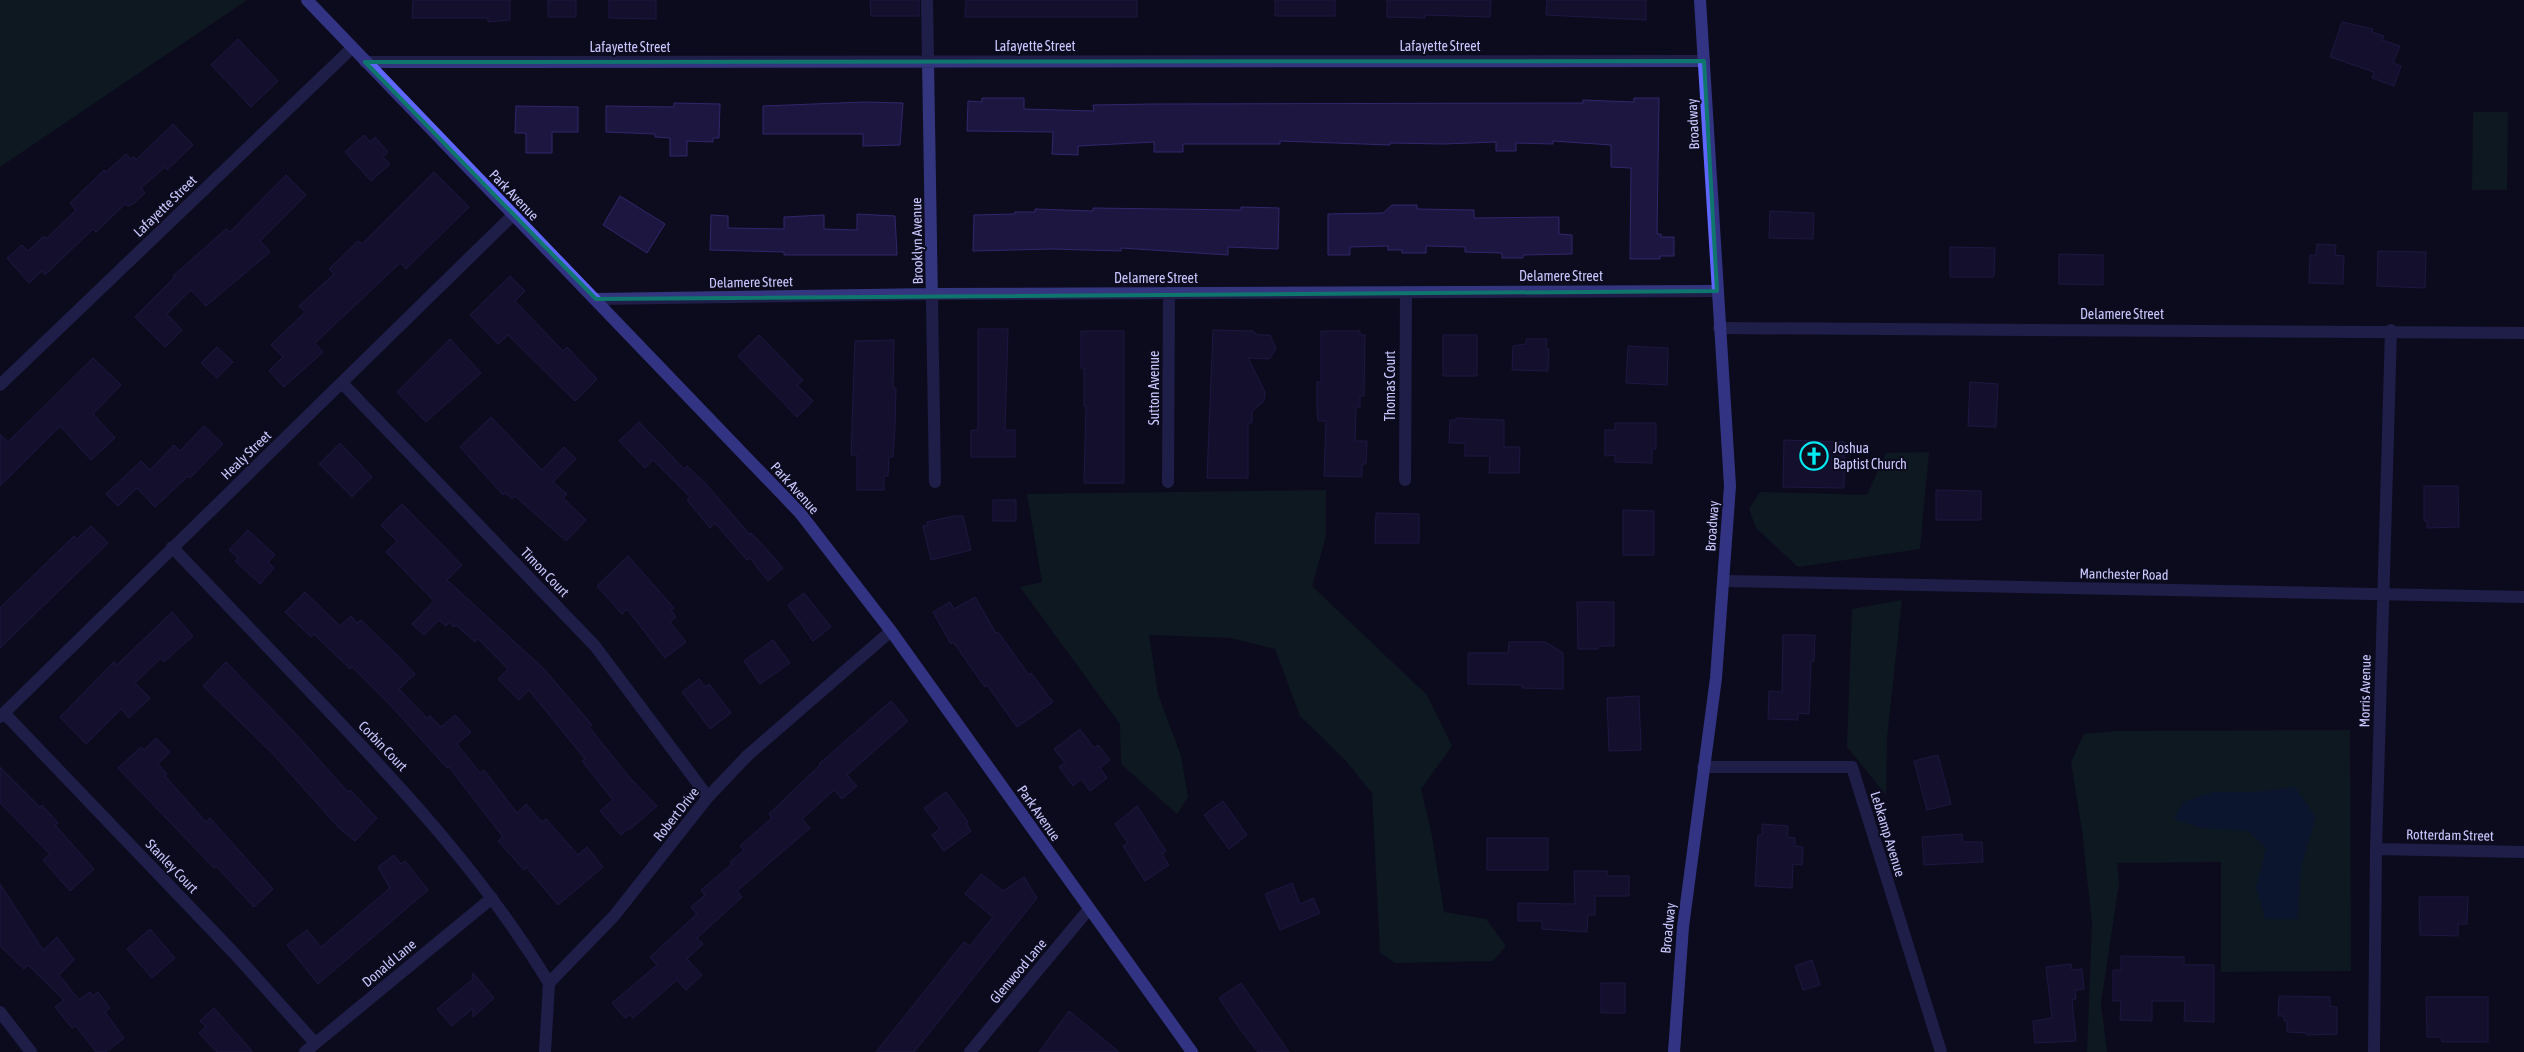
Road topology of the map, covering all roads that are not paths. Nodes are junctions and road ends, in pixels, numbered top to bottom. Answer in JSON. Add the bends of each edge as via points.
{"nodes":[{"id":1,"x":307,"y":0,"type":"edge"},
{"id":2,"x":927,"y":0,"type":"edge"},
{"id":3,"x":1700,"y":0,"type":"edge"},
{"id":4,"x":351,"y":48,"type":"junction"},
{"id":5,"x":930,"y":61,"type":"junction"},
{"id":6,"x":1704,"y":61,"type":"junction"},
{"id":7,"x":365,"y":62,"type":"junction"},
{"id":8,"x":514,"y":215,"type":"junction"},
{"id":9,"x":1717,"y":291,"type":"junction"},
{"id":10,"x":1406,"y":292,"type":"junction"},
{"id":11,"x":1169,"y":293,"type":"junction"},
{"id":12,"x":933,"y":294,"type":"junction"},
{"id":13,"x":596,"y":299,"type":"junction"},
{"id":14,"x":1719,"y":328,"type":"junction"},
{"id":15,"x":2391,"y":330,"type":"junction"},
{"id":16,"x":2524,"y":333,"type":"edge"},
{"id":17,"x":342,"y":383,"type":"junction"},
{"id":18,"x":0,"y":384,"type":"edge"},
{"id":19,"x":1405,"y":480,"type":"dead end"},
{"id":20,"x":935,"y":482,"type":"dead end"},
{"id":21,"x":1168,"y":482,"type":"dead end"},
{"id":22,"x":172,"y":548,"type":"junction"},
{"id":23,"x":1724,"y":581,"type":"junction"},
{"id":24,"x":2382,"y":595,"type":"junction"},
{"id":25,"x":2524,"y":597,"type":"edge"},
{"id":26,"x":891,"y":631,"type":"junction"},
{"id":27,"x":2,"y":715,"type":"edge"},
{"id":28,"x":1703,"y":767,"type":"junction"},
{"id":29,"x":708,"y":797,"type":"junction"},
{"id":30,"x":2376,"y":849,"type":"junction"},
{"id":31,"x":2524,"y":852,"type":"edge"},
{"id":32,"x":492,"y":898,"type":"junction"},
{"id":33,"x":1089,"y":909,"type":"junction"},
{"id":34,"x":549,"y":983,"type":"junction"},
{"id":35,"x":0,"y":1012,"type":"edge"},
{"id":36,"x":310,"y":1048,"type":"edge"},
{"id":37,"x":31,"y":1052,"type":"edge"},
{"id":38,"x":545,"y":1052,"type":"edge"},
{"id":39,"x":970,"y":1052,"type":"edge"},
{"id":40,"x":1192,"y":1052,"type":"edge"},
{"id":41,"x":1674,"y":1052,"type":"edge"},
{"id":42,"x":1941,"y":1052,"type":"edge"},
{"id":43,"x":2374,"y":1052,"type":"edge"}],
"edges":[{"from":1,"to":4,"type":"main road","name":"Park Avenue"},
{"from":2,"to":5,"type":"street","name":"Brooklyn Avenue"},
{"from":3,"to":6,"type":"main road","name":"Broadway"},
{"from":4,"to":7,"type":"main road","name":"Park Avenue"},
{"from":4,"to":18,"type":"street","name":"Lafayette Street"},
{"from":5,"to":6,"type":"street","name":"Lafayette Street"},
{"from":5,"to":7,"type":"street","name":"Lafayette Street"},
{"from":5,"to":12,"type":"street","name":"Brooklyn Avenue"},
{"from":6,"to":9,"type":"main road","name":"Broadway"},
{"from":7,"to":8,"type":"main road","name":"Park Avenue"},
{"from":8,"to":13,"type":"main road","name":"Park Avenue"},
{"from":8,"to":17,"type":"street","name":"Healy Street"},
{"from":9,"to":10,"type":"street","name":"Delamere Street"},
{"from":9,"to":14,"type":"main road","name":"Broadway"},
{"from":10,"to":11,"type":"street","name":"Delamere Street"},
{"from":10,"to":19,"type":"street","name":"Thomas Court"},
{"from":11,"to":12,"type":"street","name":"Delamere Street"},
{"from":11,"to":21,"type":"street","name":"Sutton Avenue"},
{"from":12,"to":13,"type":"street","name":"Delamere Street"},
{"from":12,"to":20,"type":"street","name":"Brooklyn Avenue"},
{"from":13,"to":26,"type":"main road","name":"Park Avenue","via":[[800,513]]},
{"from":14,"to":15,"type":"street","name":"Delamere Street"},
{"from":14,"to":23,"type":"main road","name":"Broadway","via":[[1730,486]]},
{"from":15,"to":16,"type":"street","name":"Delamere Street"},
{"from":15,"to":24,"type":"street","name":"Morris Avenue"},
{"from":17,"to":22,"type":"street","name":"Healy Street"},
{"from":17,"to":29,"type":"street","name":"Timon Court","via":[[595,646]]},
{"from":22,"to":27,"type":"street","name":"Healy Street"},
{"from":22,"to":32,"type":"street","name":"Corbin Court","via":[[410,796]]},
{"from":23,"to":24,"type":"street","name":"Manchester Road"},
{"from":23,"to":28,"type":"main road","name":"Broadway","via":[[1716,678]]},
{"from":24,"to":25,"type":"street","name":"Manchester Road"},
{"from":24,"to":30,"type":"street","name":"Morris Avenue"},
{"from":26,"to":29,"type":"street","name":"Robert Drive","via":[[748,755]]},
{"from":26,"to":33,"type":"main road","name":"Park Avenue"},
{"from":27,"to":36,"type":"street","name":"Stanley Court","via":[[233,952]]},
{"from":28,"to":41,"type":"main road","name":"Broadway","via":[[1682,936]]},
{"from":28,"to":42,"type":"street","name":"Lebkamp Avenue","via":[[1852,767]]},
{"from":29,"to":34,"type":"street","name":"Robert Drive","via":[[614,916]]},
{"from":30,"to":31,"type":"street","name":"Rotterdam Street"},
{"from":30,"to":43,"type":"street","name":"Morris Avenue"},
{"from":32,"to":34,"type":"street","name":"Corbin Court"},
{"from":32,"to":36,"type":"street","name":"Donald Lane"},
{"from":33,"to":39,"type":"street","name":"Glenwood Lane"},
{"from":33,"to":40,"type":"main road","name":"Park Avenue"},
{"from":34,"to":38,"type":"street"},
{"from":35,"to":37,"type":"street"}]}
